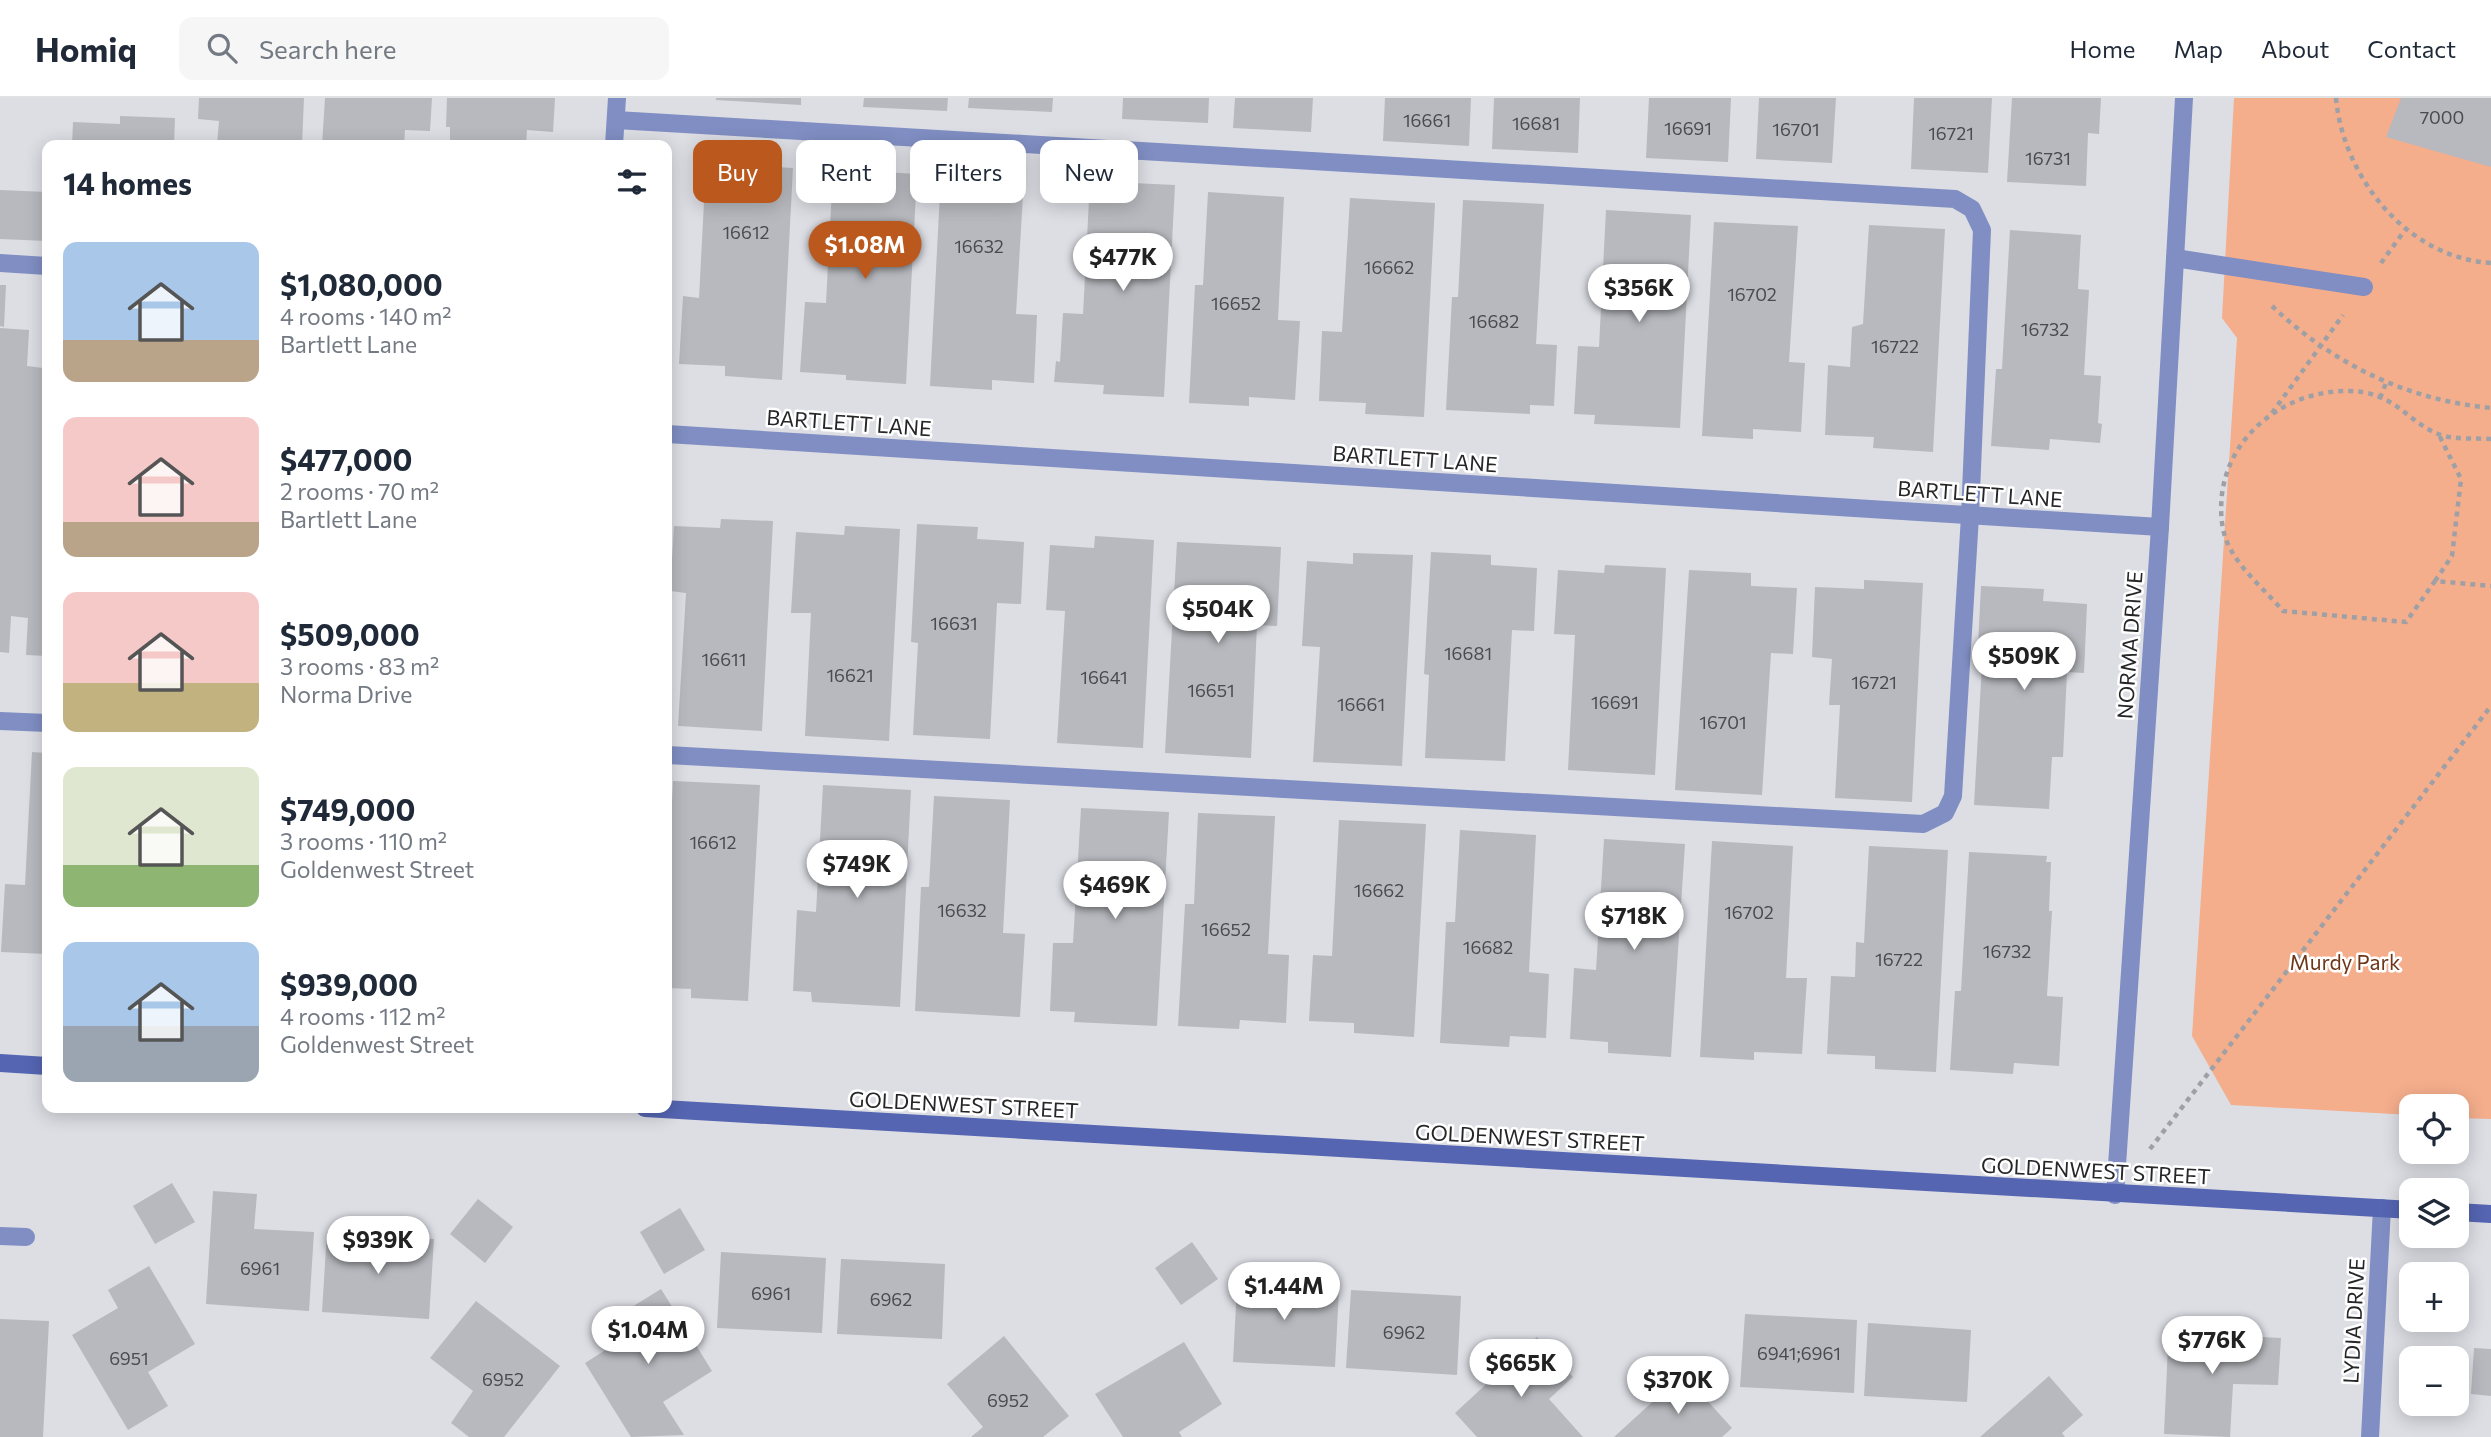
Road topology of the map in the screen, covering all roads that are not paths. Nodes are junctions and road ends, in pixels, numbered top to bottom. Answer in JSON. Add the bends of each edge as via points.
{"nodes":[{"id":1,"x":617,"y":98,"type":"edge"},
{"id":2,"x":2184,"y":98,"type":"edge"},
{"id":3,"x":616,"y":120,"type":"junction"},
{"id":4,"x":614,"y":140,"type":"edge"},
{"id":5,"x":2175,"y":258,"type":"junction"},
{"id":6,"x":0,"y":263,"type":"edge"},
{"id":7,"x":42,"y":266,"type":"edge"},
{"id":8,"x":2364,"y":287,"type":"road end"},
{"id":9,"x":672,"y":434,"type":"edge"},
{"id":10,"x":1970,"y":516,"type":"junction"},
{"id":11,"x":2160,"y":527,"type":"junction"},
{"id":12,"x":0,"y":721,"type":"edge"},
{"id":13,"x":42,"y":723,"type":"edge"},
{"id":14,"x":672,"y":755,"type":"edge"},
{"id":15,"x":0,"y":1063,"type":"edge"},
{"id":16,"x":42,"y":1066,"type":"edge"},
{"id":17,"x":672,"y":1110,"type":"edge"},
{"id":18,"x":2115,"y":1195,"type":"junction"},
{"id":19,"x":2382,"y":1208,"type":"junction"},
{"id":20,"x":2399,"y":1209,"type":"edge"},
{"id":21,"x":2469,"y":1213,"type":"edge"},
{"id":22,"x":2491,"y":1214,"type":"edge"},
{"id":23,"x":0,"y":1236,"type":"edge"},
{"id":24,"x":26,"y":1237,"type":"dead end"},
{"id":25,"x":2370,"y":1437,"type":"edge"}],
"edges":[{"from":1,"to":3,"type":"street"},
{"from":2,"to":5,"type":"street","name":"NORMA DRIVE"},
{"from":3,"to":4,"type":"street"},
{"from":3,"to":10,"type":"street","via":[[1955,199],[1972,209],[1982,230]]},
{"from":5,"to":8,"type":"street"},
{"from":5,"to":11,"type":"street","name":"NORMA DRIVE"},
{"from":6,"to":7,"type":"street"},
{"from":9,"to":10,"type":"street","name":"BARTLETT LANE"},
{"from":10,"to":11,"type":"street","name":"BARTLETT LANE"},
{"from":10,"to":14,"type":"street","via":[[1953,796],[1945,813],[1923,824]]},
{"from":11,"to":18,"type":"street","name":"NORMA DRIVE"},
{"from":12,"to":13,"type":"street"},
{"from":15,"to":16,"type":"main road"},
{"from":17,"to":18,"type":"main road","name":"GOLDENWEST STREET"},
{"from":18,"to":19,"type":"main road","name":"GOLDENWEST STREET"},
{"from":19,"to":20,"type":"main road","name":"GOLDENWEST STREET"},
{"from":19,"to":25,"type":"street","name":"LYDIA DRIVE"},
{"from":21,"to":22,"type":"main road"},
{"from":23,"to":24,"type":"street"}]}
